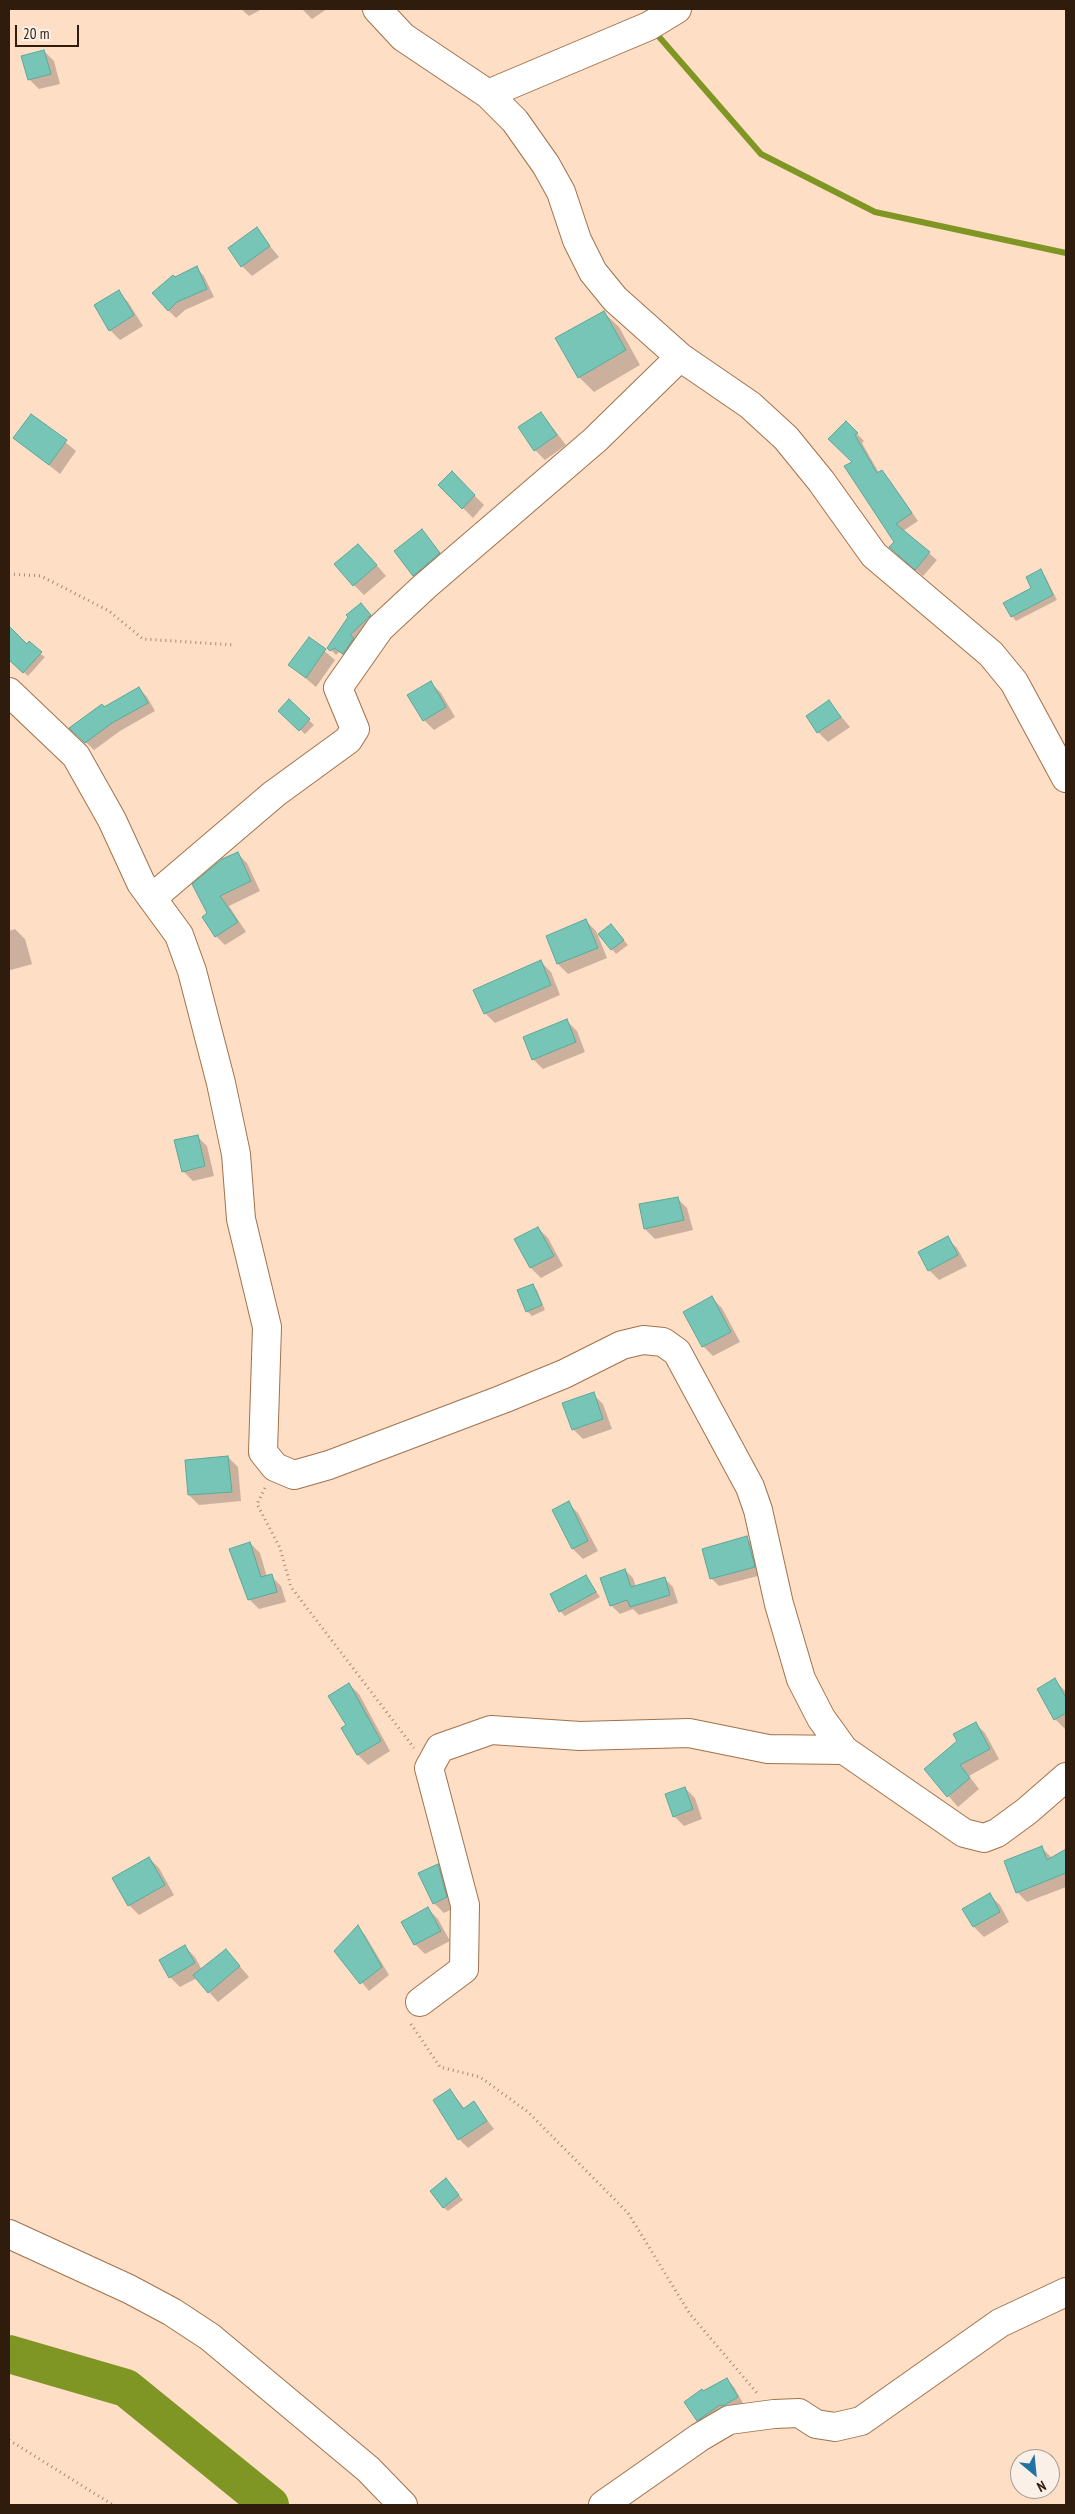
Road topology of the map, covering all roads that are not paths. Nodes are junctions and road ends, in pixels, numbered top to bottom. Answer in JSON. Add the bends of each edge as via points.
{"nodes":[{"id":1,"x":378,"y":9,"type":"edge"},
{"id":2,"x":677,"y":9,"type":"edge"},
{"id":3,"x":488,"y":94,"type":"junction"},
{"id":4,"x":680,"y":357,"type":"junction"},
{"id":5,"x":9,"y":692,"type":"edge"},
{"id":6,"x":1066,"y":778,"type":"edge"},
{"id":7,"x":152,"y":898,"type":"junction"},
{"id":8,"x":844,"y":1750,"type":"junction"},
{"id":9,"x":1066,"y":1777,"type":"edge"},
{"id":10,"x":420,"y":2002,"type":"road end"},
{"id":11,"x":9,"y":2234,"type":"edge"},
{"id":12,"x":1066,"y":2292,"type":"edge"},
{"id":13,"x":403,"y":2505,"type":"edge"},
{"id":14,"x":603,"y":2505,"type":"edge"}],
"edges":[{"from":1,"to":3,"type":"street","via":[[403,37]]},
{"from":2,"to":3,"type":"street","via":[[649,26]]},
{"from":3,"to":4,"type":"street","via":[[514,121],[546,165],[561,192],[577,240],[593,272],[615,299]]},
{"from":4,"to":6,"type":"street","via":[[750,405],[786,438],[822,481],[874,556],[991,654],[1014,682]]},
{"from":4,"to":7,"type":"street","via":[[595,440],[380,628],[338,688],[355,729],[348,740],[274,794]]},
{"from":5,"to":7,"type":"street","via":[[76,756],[112,820],[141,883]]},
{"from":7,"to":8,"type":"street","via":[[179,936],[206,1021],[221,1083],[236,1154],[241,1219],[267,1327],[263,1452],[275,1467],[294,1476],[329,1465],[511,1396],[622,1345],[643,1340],[663,1342],[677,1352],[750,1487],[778,1604],[801,1679],[821,1718]]},
{"from":8,"to":9,"type":"street","via":[[964,1833],[984,1838],[1027,1811]]},
{"from":8,"to":10,"type":"street","via":[[768,1749],[689,1733],[580,1736],[491,1730],[440,1748],[429,1768],[465,1906],[464,1969]]},
{"from":11,"to":13,"type":"street","via":[[129,2289],[210,2337],[368,2469]]},
{"from":12,"to":14,"type":"street","via":[[1000,2324],[861,2421],[835,2427],[816,2424],[799,2414],[729,2420]]}]}
